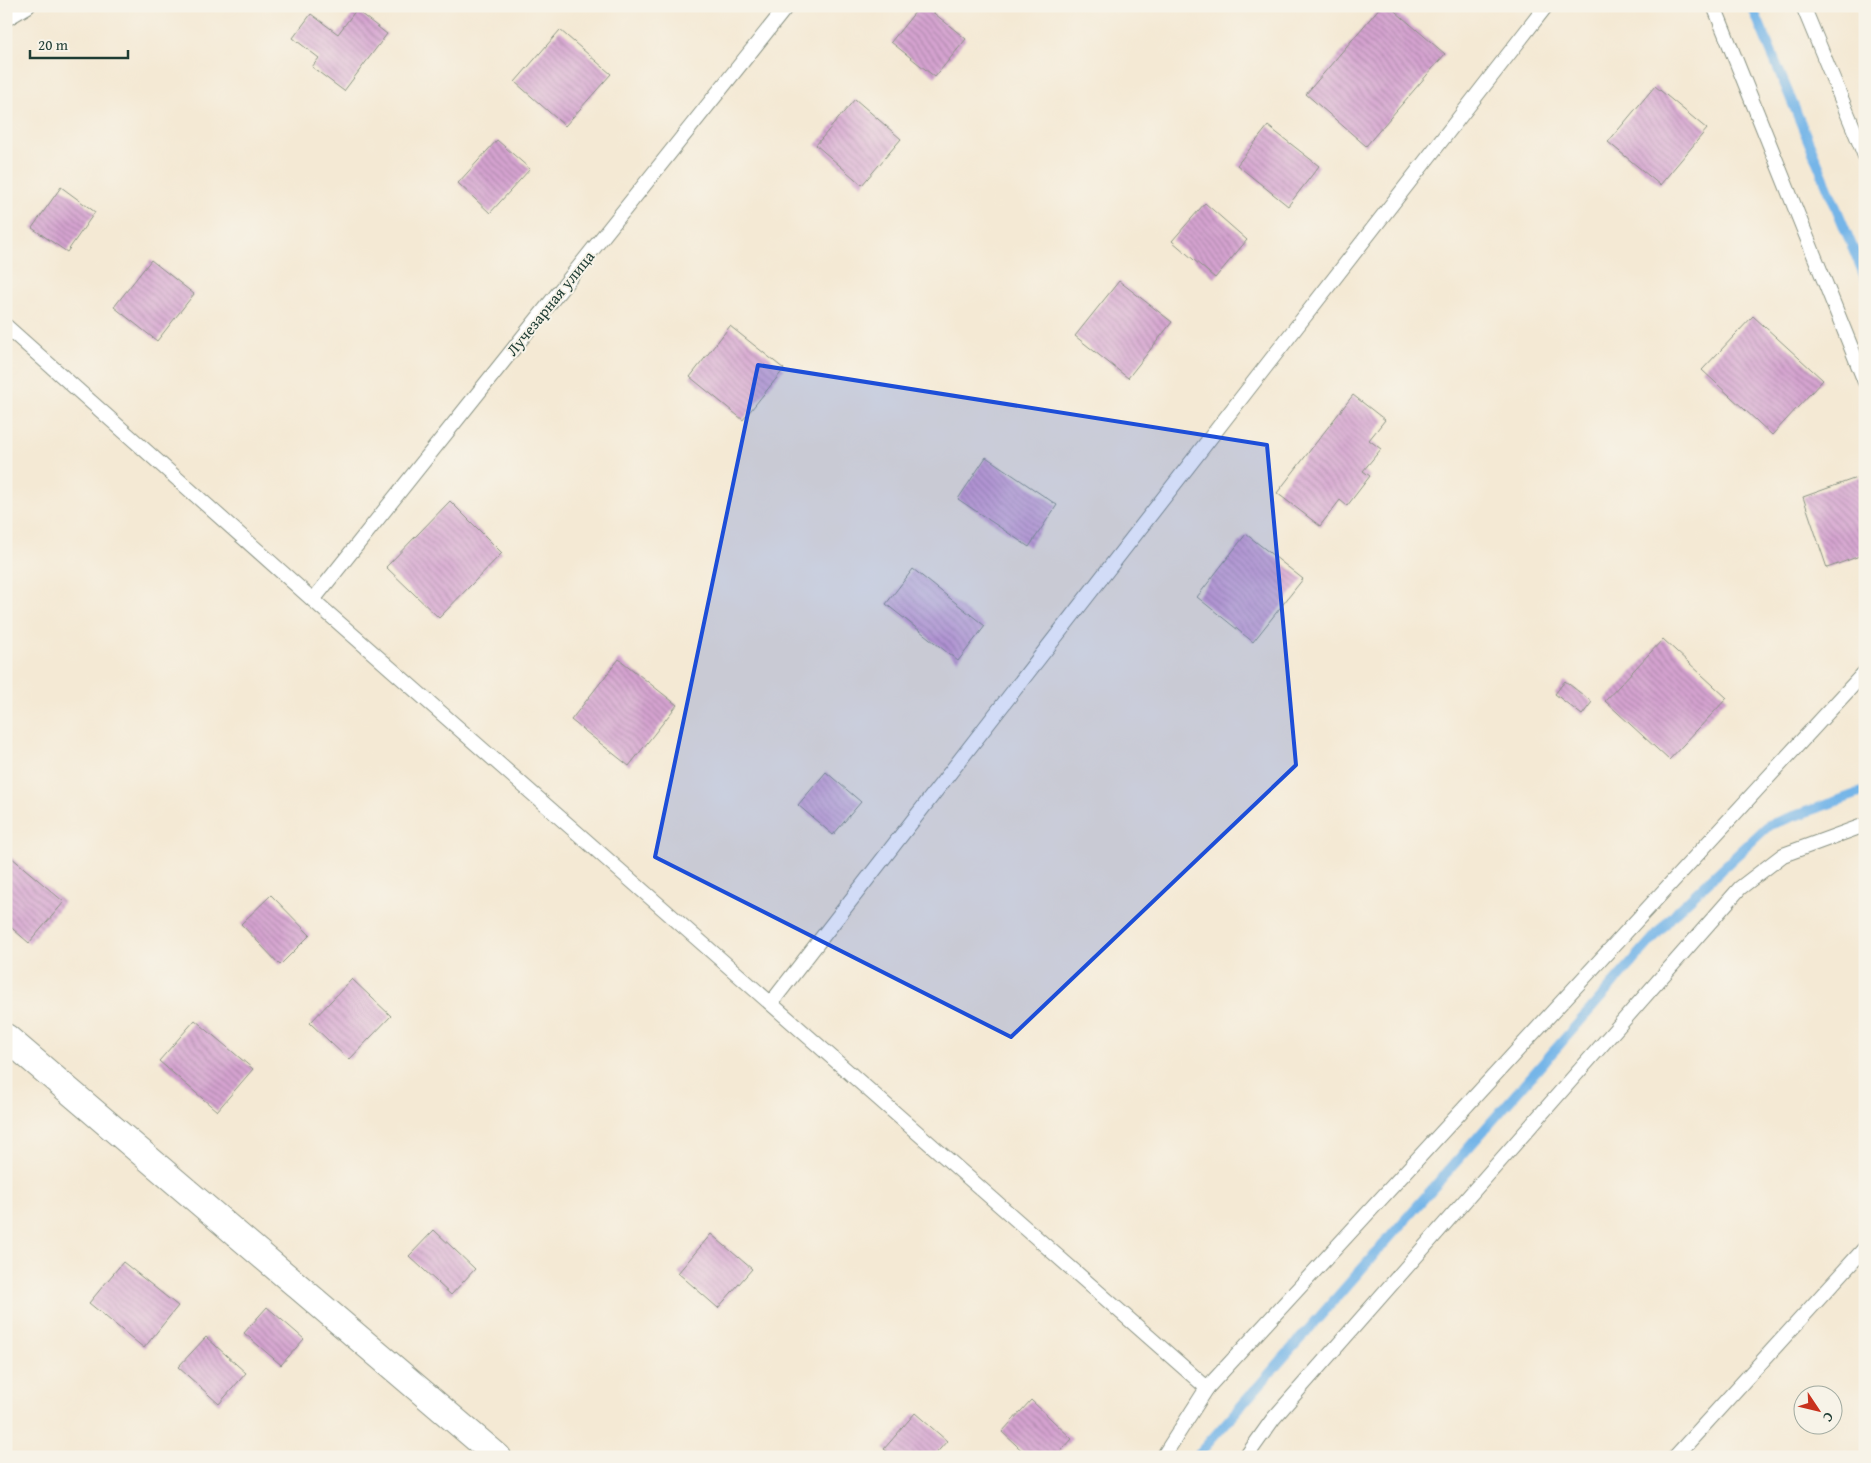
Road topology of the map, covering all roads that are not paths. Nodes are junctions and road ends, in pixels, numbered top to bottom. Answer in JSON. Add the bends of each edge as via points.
{"nodes":[{"id":1,"x":28,"y":6,"type":"edge"},
{"id":2,"x":787,"y":6,"type":"edge"},
{"id":3,"x":1546,"y":6,"type":"edge"},
{"id":4,"x":1714,"y":6,"type":"edge"},
{"id":5,"x":1803,"y":6,"type":"edge"},
{"id":6,"x":6,"y":20,"type":"edge"},
{"id":7,"x":1865,"y":156,"type":"edge"},
{"id":8,"x":6,"y":326,"type":"edge"},
{"id":9,"x":1865,"y":382,"type":"edge"},
{"id":10,"x":313,"y":600,"type":"junction"},
{"id":11,"x":1865,"y":672,"type":"edge"},
{"id":12,"x":1865,"y":825,"type":"edge"},
{"id":13,"x":771,"y":1003,"type":"junction"},
{"id":14,"x":6,"y":1037,"type":"edge"},
{"id":15,"x":1865,"y":1248,"type":"edge"},
{"id":16,"x":1207,"y":1388,"type":"junction"},
{"id":17,"x":498,"y":1457,"type":"edge"},
{"id":18,"x":1163,"y":1457,"type":"edge"},
{"id":19,"x":1246,"y":1457,"type":"edge"},
{"id":20,"x":1675,"y":1457,"type":"edge"}],
"edges":[{"from":1,"to":6,"type":"lane"},
{"from":2,"to":10,"type":"lane","name":"Лучезарная улица"},
{"from":3,"to":13,"type":"lane"},
{"from":4,"to":9,"type":"lane"},
{"from":5,"to":7,"type":"lane"},
{"from":8,"to":10,"type":"lane"},
{"from":10,"to":13,"type":"lane"},
{"from":11,"to":16,"type":"lane"},
{"from":12,"to":19,"type":"lane","via":[[1783,855],[1740,888],[1280,1412]]},
{"from":13,"to":16,"type":"lane"},
{"from":14,"to":17,"type":"street"},
{"from":15,"to":20,"type":"lane"},
{"from":16,"to":18,"type":"lane"}]}
